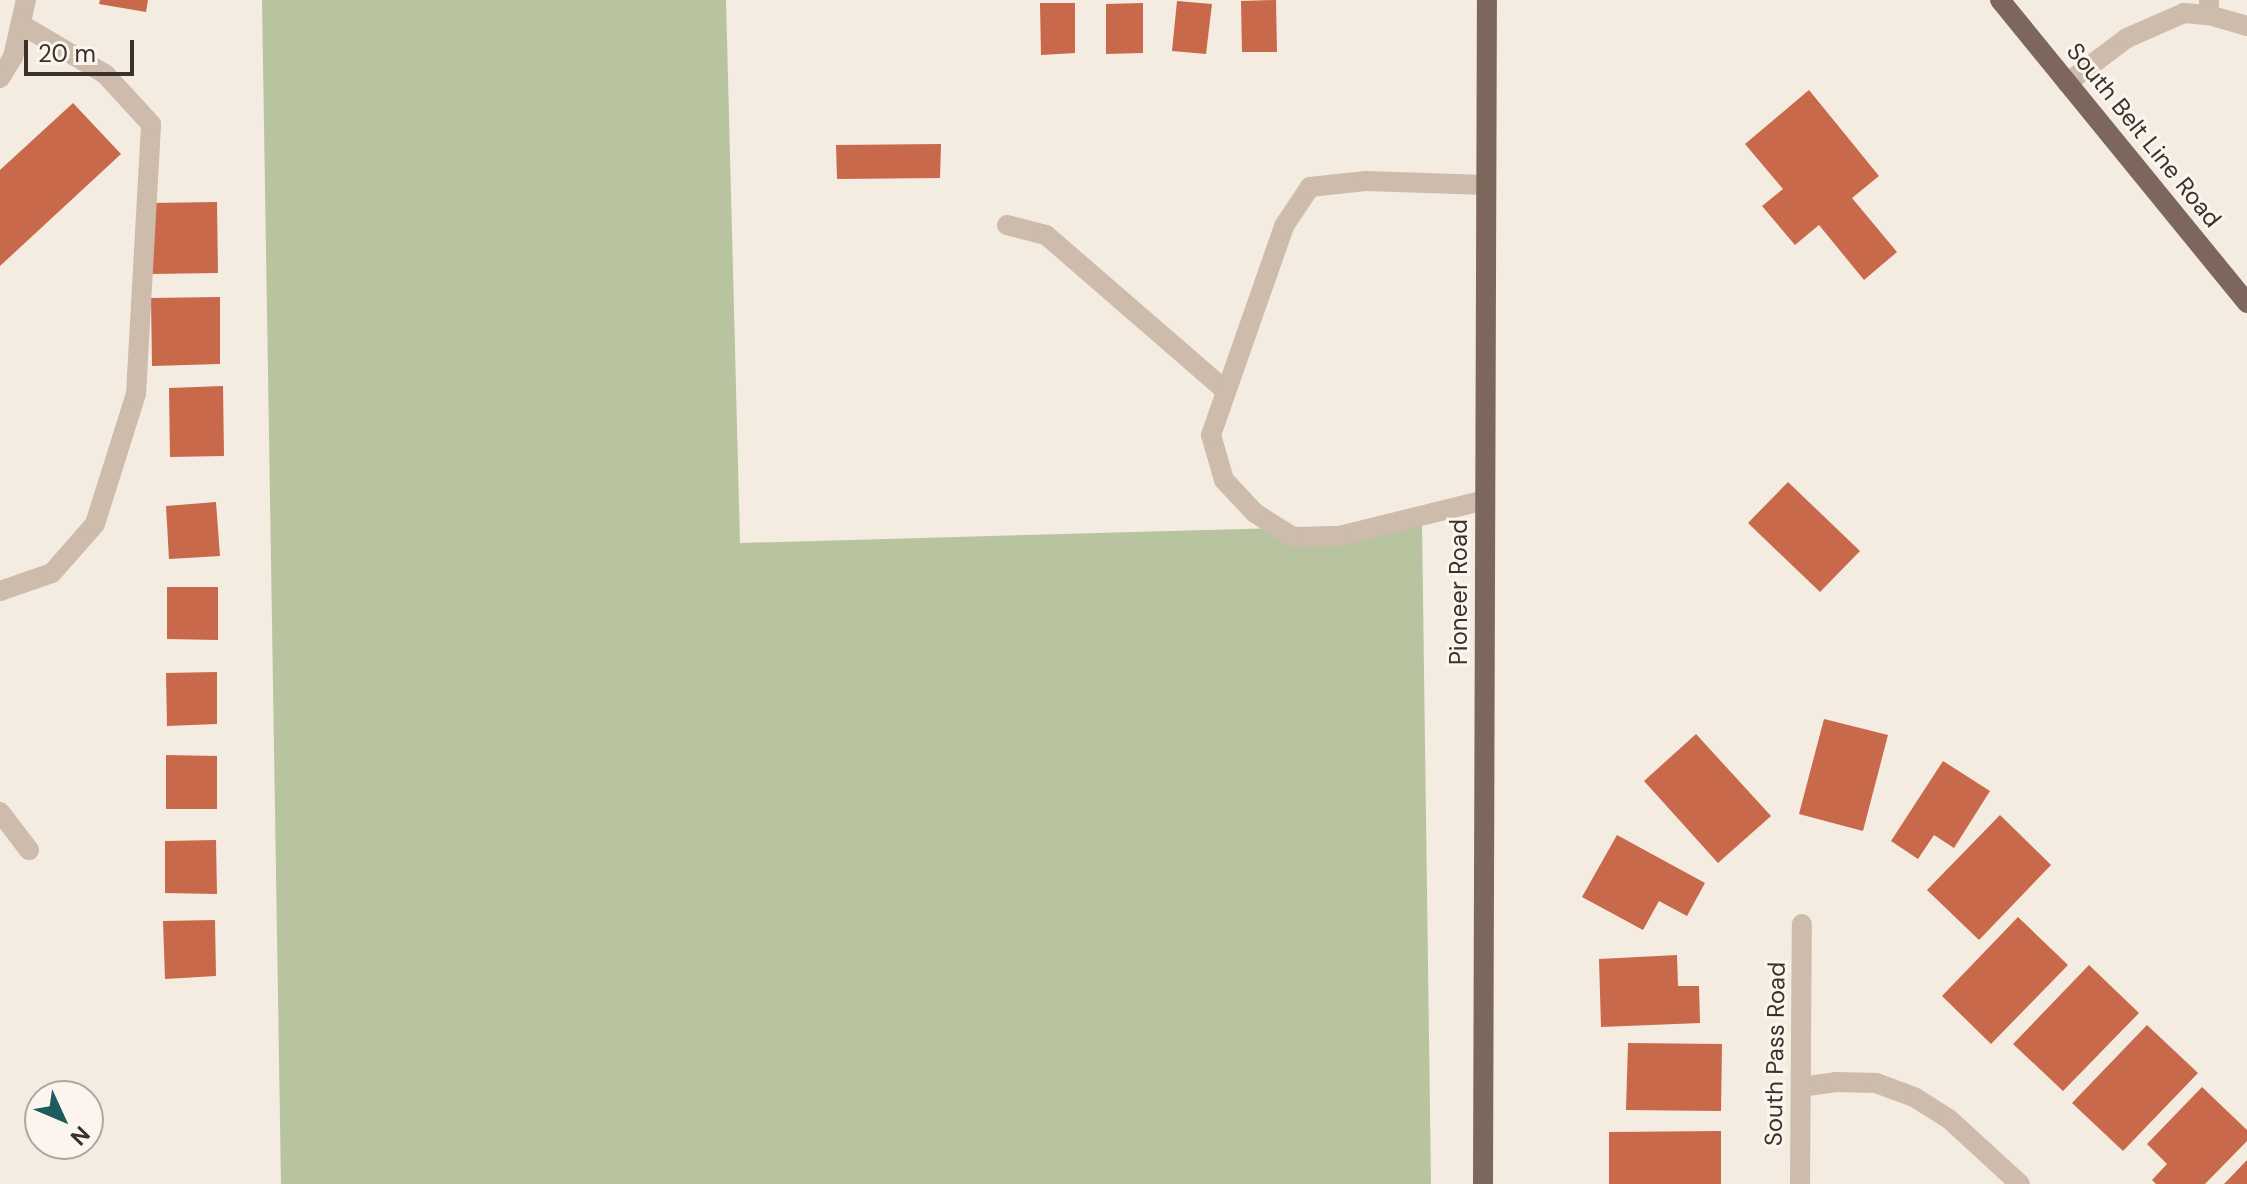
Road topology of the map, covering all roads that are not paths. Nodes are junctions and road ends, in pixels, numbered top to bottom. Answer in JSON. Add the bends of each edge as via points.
{"nodes":[{"id":1,"x":26,"y":0,"type":"edge"},
{"id":2,"x":1487,"y":0,"type":"edge"},
{"id":3,"x":2000,"y":0,"type":"edge"},
{"id":4,"x":2209,"y":7,"type":"edge"},
{"id":5,"x":22,"y":25,"type":"junction"},
{"id":6,"x":2247,"y":26,"type":"edge"},
{"id":7,"x":0,"y":78,"type":"edge"},
{"id":8,"x":2067,"y":83,"type":"junction"},
{"id":9,"x":1486,"y":185,"type":"junction"},
{"id":10,"x":1007,"y":225,"type":"dead end"},
{"id":11,"x":2247,"y":303,"type":"edge"},
{"id":12,"x":1226,"y":391,"type":"junction"},
{"id":13,"x":1485,"y":500,"type":"junction"},
{"id":14,"x":0,"y":591,"type":"edge"},
{"id":15,"x":0,"y":812,"type":"edge"},
{"id":16,"x":29,"y":850,"type":"dead end"},
{"id":17,"x":1802,"y":924,"type":"dead end"},
{"id":18,"x":1801,"y":1087,"type":"junction"},
{"id":19,"x":1483,"y":1184,"type":"edge"},
{"id":20,"x":1800,"y":1184,"type":"edge"},
{"id":21,"x":2020,"y":1184,"type":"edge"}],
"edges":[{"from":1,"to":5,"type":"street"},
{"from":2,"to":9,"type":"main road","name":"Pioneer Road"},
{"from":3,"to":8,"type":"main road","name":"South Belt Line Road"},
{"from":4,"to":6,"type":"street"},
{"from":4,"to":8,"type":"street","via":[[2127,38]]},
{"from":5,"to":7,"type":"street"},
{"from":5,"to":14,"type":"street","via":[[105,74],[151,124],[136,394],[95,524],[52,573]]},
{"from":8,"to":11,"type":"main road","name":"South Belt Line Road"},
{"from":9,"to":12,"type":"street","via":[[1366,181],[1310,187],[1284,226]]},
{"from":9,"to":13,"type":"main road","name":"Pioneer Road"},
{"from":10,"to":12,"type":"street","via":[[1046,235]]},
{"from":12,"to":13,"type":"street","via":[[1211,435],[1224,480],[1255,513],[1293,537],[1340,536]]},
{"from":13,"to":19,"type":"main road","name":"Pioneer Road"},
{"from":15,"to":16,"type":"street"},
{"from":17,"to":18,"type":"street","name":"South Pass Road"},
{"from":18,"to":20,"type":"street","name":"South Pass Road"},
{"from":18,"to":21,"type":"street","via":[[1876,1083],[1914,1097],[1949,1119]]}]}
